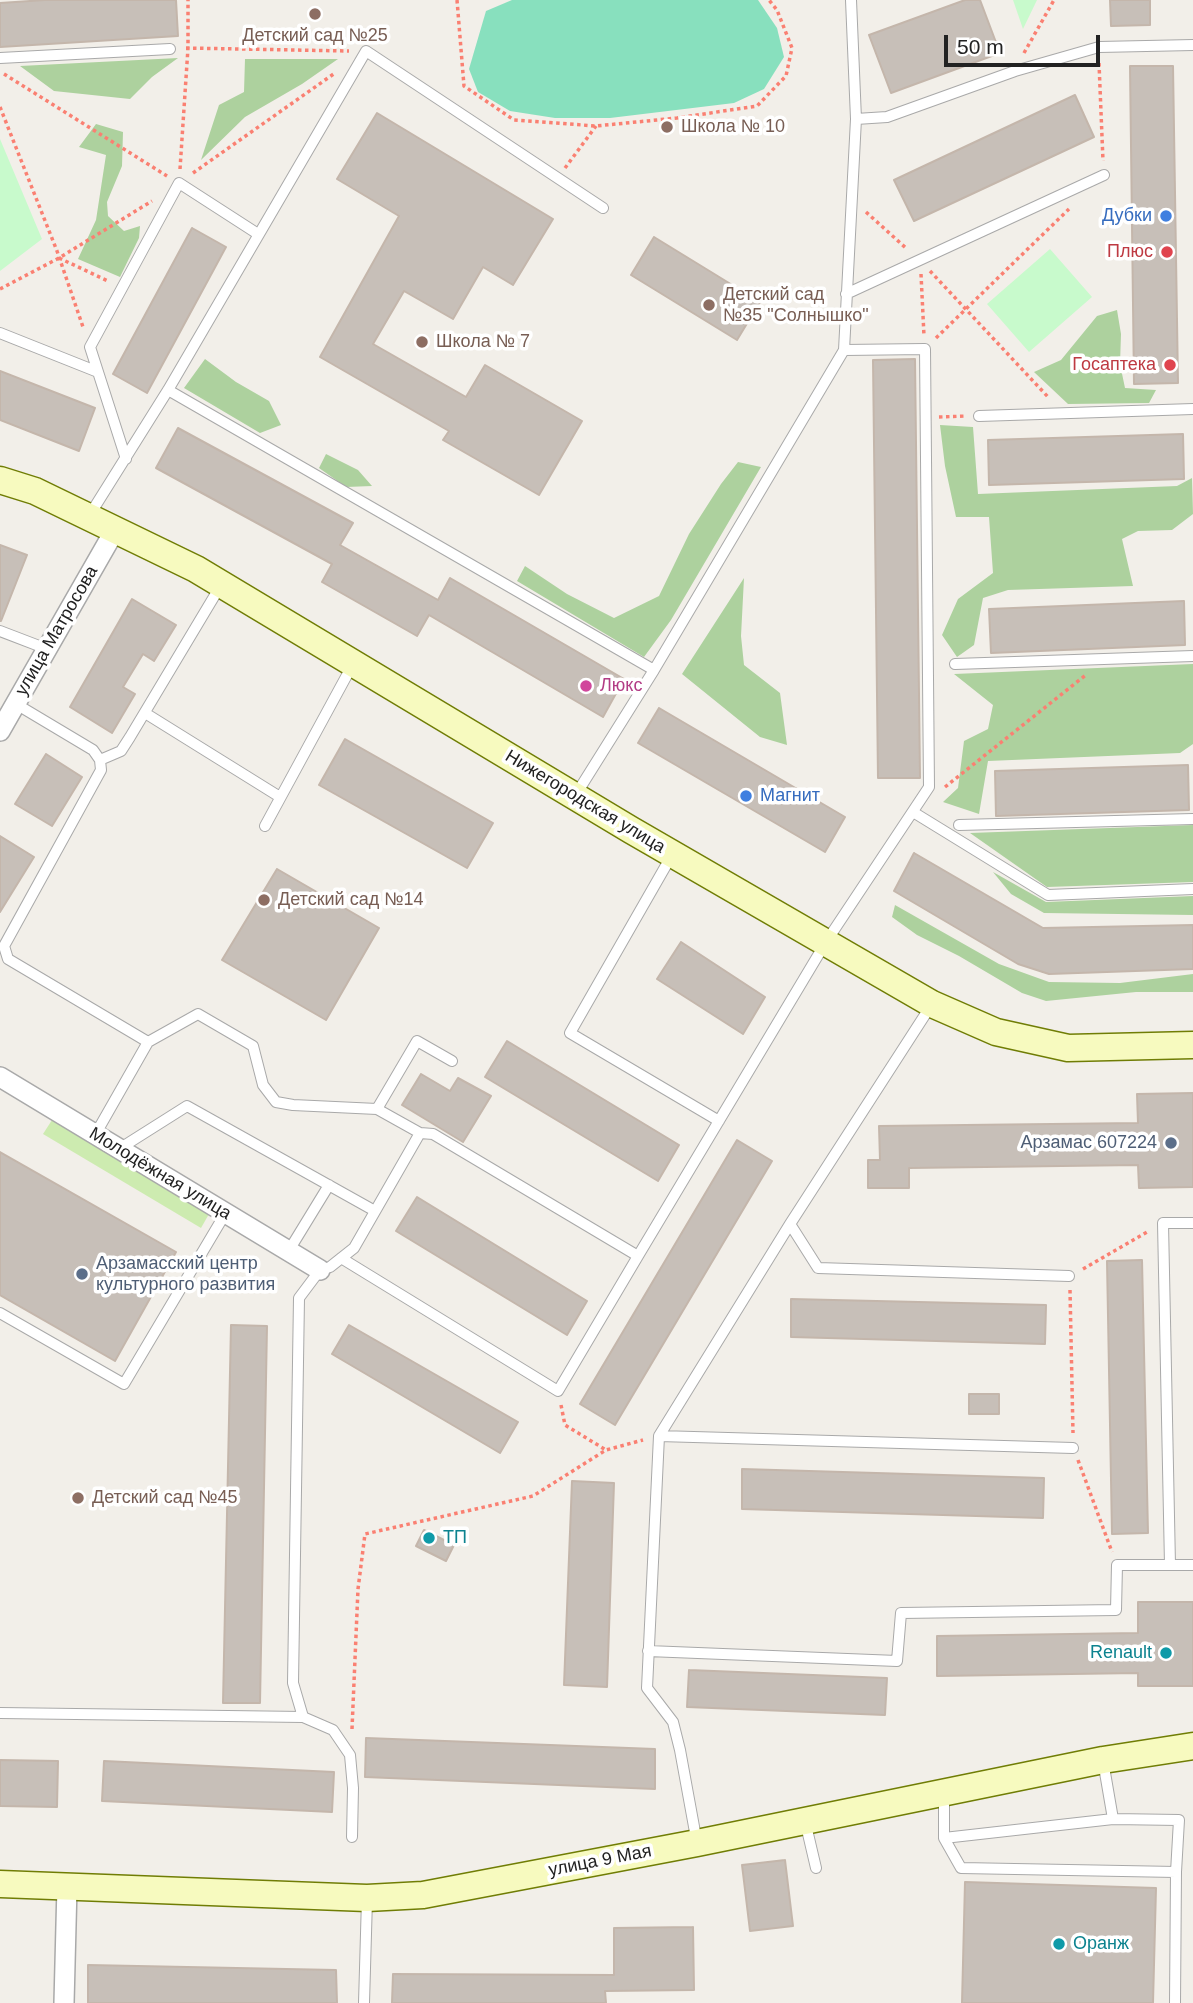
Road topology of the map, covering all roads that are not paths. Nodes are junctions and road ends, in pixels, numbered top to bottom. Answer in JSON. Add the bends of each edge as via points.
{"nodes":[{"id":1,"x":851,"y":0,"type":"edge"},
{"id":2,"x":1193,"y":45,"type":"edge"},
{"id":3,"x":170,"y":49,"type":"road end"},
{"id":4,"x":0,"y":58,"type":"edge"},
{"id":5,"x":856,"y":119,"type":"junction"},
{"id":6,"x":1104,"y":175,"type":"dead end"},
{"id":7,"x":603,"y":208,"type":"dead end"},
{"id":8,"x":258,"y":234,"type":"junction"},
{"id":9,"x":846,"y":295,"type":"junction"},
{"id":10,"x":0,"y":333,"type":"edge"},
{"id":11,"x":844,"y":351,"type":"junction"},
{"id":12,"x":98,"y":372,"type":"junction"},
{"id":13,"x":168,"y":390,"type":"junction"},
{"id":14,"x":1193,"y":409,"type":"edge"},
{"id":15,"x":979,"y":416,"type":"road end"},
{"id":16,"x":126,"y":459,"type":"junction"},
{"id":17,"x":0,"y":480,"type":"edge"},
{"id":18,"x":89,"y":517,"type":"junction"},
{"id":19,"x":115,"y":530,"type":"junction"},
{"id":20,"x":221,"y":584,"type":"junction"},
{"id":21,"x":0,"y":631,"type":"edge"},
{"id":22,"x":47,"y":649,"type":"junction"},
{"id":23,"x":1193,"y":656,"type":"edge"},
{"id":24,"x":353,"y":663,"type":"junction"},
{"id":25,"x":955,"y":664,"type":"dead end"},
{"id":26,"x":654,"y":670,"type":"junction"},
{"id":27,"x":16,"y":704,"type":"junction"},
{"id":28,"x":145,"y":713,"type":"junction"},
{"id":29,"x":0,"y":731,"type":"edge"},
{"id":30,"x":100,"y":760,"type":"junction"},
{"id":31,"x":575,"y":796,"type":"junction"},
{"id":32,"x":280,"y":797,"type":"junction"},
{"id":33,"x":913,"y":812,"type":"junction"},
{"id":34,"x":1193,"y":819,"type":"edge"},
{"id":35,"x":959,"y":825,"type":"dead end"},
{"id":36,"x":265,"y":826,"type":"dead end"},
{"id":37,"x":673,"y":854,"type":"junction"},
{"id":38,"x":1193,"y":889,"type":"edge"},
{"id":39,"x":826,"y":942,"type":"junction"},
{"id":40,"x":2,"y":950,"type":"edge"},
{"id":41,"x":932,"y":1004,"type":"junction"},
{"id":42,"x":148,"y":1042,"type":"junction"},
{"id":43,"x":1193,"y":1045,"type":"edge"},
{"id":44,"x":452,"y":1061,"type":"dead end"},
{"id":45,"x":0,"y":1077,"type":"edge"},
{"id":46,"x":377,"y":1109,"type":"junction"},
{"id":47,"x":719,"y":1121,"type":"junction"},
{"id":48,"x":420,"y":1133,"type":"junction"},
{"id":49,"x":95,"y":1135,"type":"junction"},
{"id":50,"x":119,"y":1149,"type":"junction"},
{"id":51,"x":329,"y":1185,"type":"junction"},
{"id":52,"x":375,"y":1211,"type":"junction"},
{"id":53,"x":225,"y":1214,"type":"junction"},
{"id":54,"x":1193,"y":1223,"type":"edge"},
{"id":55,"x":790,"y":1224,"type":"junction"},
{"id":56,"x":288,"y":1252,"type":"junction"},
{"id":57,"x":638,"y":1256,"type":"junction"},
{"id":58,"x":341,"y":1258,"type":"junction"},
{"id":59,"x":320,"y":1270,"type":"junction"},
{"id":60,"x":1069,"y":1276,"type":"road end"},
{"id":61,"x":0,"y":1313,"type":"edge"},
{"id":62,"x":659,"y":1436,"type":"junction"},
{"id":63,"x":1073,"y":1448,"type":"road end"},
{"id":64,"x":1170,"y":1565,"type":"junction"},
{"id":65,"x":1193,"y":1565,"type":"edge"},
{"id":66,"x":648,"y":1651,"type":"junction"},
{"id":67,"x":0,"y":1713,"type":"edge"},
{"id":68,"x":303,"y":1717,"type":"junction"},
{"id":69,"x":1193,"y":1746,"type":"edge"},
{"id":70,"x":1103,"y":1760,"type":"junction"},
{"id":71,"x":944,"y":1792,"type":"junction"},
{"id":72,"x":1113,"y":1819,"type":"junction"},
{"id":73,"x":805,"y":1820,"type":"junction"},
{"id":74,"x":352,"y":1837,"type":"dead end"},
{"id":75,"x":944,"y":1838,"type":"junction"},
{"id":76,"x":696,"y":1843,"type":"junction"},
{"id":77,"x":816,"y":1868,"type":"dead end"},
{"id":78,"x":1175,"y":1872,"type":"junction"},
{"id":79,"x":0,"y":1884,"type":"edge"},
{"id":80,"x":67,"y":1886,"type":"junction"},
{"id":81,"x":367,"y":1898,"type":"junction"},
{"id":82,"x":64,"y":2003,"type":"edge"},
{"id":83,"x":365,"y":2003,"type":"edge"},
{"id":84,"x":1175,"y":2003,"type":"edge"}],
"edges":[{"from":1,"to":5,"type":"lane"},
{"from":2,"to":5,"type":"lane","via":[[1099,47],[1015,71],[887,117]]},
{"from":3,"to":4,"type":"lane"},
{"from":5,"to":9,"type":"lane"},
{"from":6,"to":9,"type":"lane"},
{"from":7,"to":8,"type":"lane","via":[[366,51]]},
{"from":8,"to":12,"type":"lane","via":[[179,183],[90,347]]},
{"from":8,"to":13,"type":"lane"},
{"from":9,"to":11,"type":"lane"},
{"from":10,"to":12,"type":"lane"},
{"from":11,"to":26,"type":"lane"},
{"from":11,"to":33,"type":"lane","via":[[925,349],[929,787]]},
{"from":12,"to":16,"type":"lane"},
{"from":13,"to":16,"type":"lane"},
{"from":13,"to":26,"type":"lane"},
{"from":14,"to":15,"type":"lane"},
{"from":16,"to":18,"type":"lane"},
{"from":17,"to":18,"type":"street","name":"Нижегородская улица"},
{"from":18,"to":19,"type":"street","name":"Нижегородская улица"},
{"from":19,"to":20,"type":"street","name":"Нижегородская улица"},
{"from":19,"to":22,"type":"street","name":"улица Матросова"},
{"from":20,"to":24,"type":"street","name":"Нижегородская улица"},
{"from":20,"to":28,"type":"lane"},
{"from":21,"to":22,"type":"lane"},
{"from":22,"to":27,"type":"street","name":"улица Матросова"},
{"from":23,"to":25,"type":"lane"},
{"from":24,"to":31,"type":"street","name":"Нижегородская улица"},
{"from":24,"to":32,"type":"lane"},
{"from":26,"to":31,"type":"lane"},
{"from":27,"to":29,"type":"street","name":"улица Матросова"},
{"from":27,"to":30,"type":"lane","via":[[93,750]]},
{"from":28,"to":30,"type":"lane","via":[[121,751]]},
{"from":28,"to":32,"type":"lane"},
{"from":30,"to":40,"type":"lane","via":[[101,769]]},
{"from":31,"to":37,"type":"street","name":"Нижегородская улица"},
{"from":32,"to":36,"type":"lane"},
{"from":33,"to":38,"type":"lane","via":[[1048,895]]},
{"from":33,"to":39,"type":"lane"},
{"from":34,"to":35,"type":"lane"},
{"from":37,"to":39,"type":"street","name":"Нижегородская улица"},
{"from":37,"to":47,"type":"lane","via":[[570,1033]]},
{"from":39,"to":41,"type":"street","name":"Нижегородская улица"},
{"from":39,"to":47,"type":"lane"},
{"from":40,"to":42,"type":"lane","via":[[8,959]]},
{"from":41,"to":43,"type":"street","name":"Нижегородская улица","via":[[996,1032],[1068,1048]]},
{"from":41,"to":55,"type":"lane"},
{"from":42,"to":46,"type":"lane","via":[[198,1014],[253,1046],[263,1085],[275,1102]]},
{"from":42,"to":49,"type":"lane"},
{"from":44,"to":46,"type":"lane","via":[[417,1041]]},
{"from":45,"to":49,"type":"street","name":"Молодёжная улица"},
{"from":46,"to":48,"type":"lane"},
{"from":47,"to":57,"type":"lane"},
{"from":48,"to":52,"type":"lane"},
{"from":48,"to":57,"type":"lane","via":[[433,1134]]},
{"from":49,"to":50,"type":"street","name":"Молодёжная улица"},
{"from":50,"to":51,"type":"lane","via":[[187,1106]]},
{"from":50,"to":53,"type":"street","name":"Молодёжная улица"},
{"from":51,"to":52,"type":"lane"},
{"from":51,"to":56,"type":"lane"},
{"from":52,"to":58,"type":"lane","via":[[354,1248]]},
{"from":53,"to":56,"type":"street","name":"Молодёжная улица"},
{"from":53,"to":61,"type":"lane","via":[[124,1384]]},
{"from":54,"to":64,"type":"lane","via":[[1163,1223]]},
{"from":55,"to":60,"type":"lane","via":[[818,1268]]},
{"from":55,"to":62,"type":"lane"},
{"from":56,"to":59,"type":"street","name":"Молодёжная улица"},
{"from":57,"to":58,"type":"lane","via":[[558,1391]]},
{"from":58,"to":59,"type":"lane"},
{"from":59,"to":68,"type":"lane","via":[[299,1298],[293,1683]]},
{"from":62,"to":63,"type":"lane"},
{"from":62,"to":66,"type":"lane"},
{"from":64,"to":65,"type":"lane"},
{"from":64,"to":66,"type":"lane","via":[[1117,1565],[1116,1610],[901,1613],[897,1661]]},
{"from":66,"to":76,"type":"lane","via":[[647,1688],[673,1722]]},
{"from":67,"to":68,"type":"lane"},
{"from":68,"to":74,"type":"lane","via":[[332,1730],[350,1755]]},
{"from":69,"to":70,"type":"street","name":"улица 9 Мая"},
{"from":70,"to":71,"type":"street","name":"улица 9 Мая"},
{"from":70,"to":72,"type":"lane"},
{"from":71,"to":73,"type":"street","name":"улица 9 Мая"},
{"from":71,"to":75,"type":"lane"},
{"from":72,"to":75,"type":"lane"},
{"from":72,"to":78,"type":"lane","via":[[1179,1820]]},
{"from":73,"to":76,"type":"street","name":"улица 9 Мая"},
{"from":73,"to":77,"type":"lane"},
{"from":75,"to":78,"type":"lane","via":[[961,1868]]},
{"from":76,"to":81,"type":"street","name":"улица 9 Мая","via":[[423,1895]]},
{"from":78,"to":84,"type":"lane"},
{"from":79,"to":80,"type":"street","name":"улица 9 Мая"},
{"from":80,"to":81,"type":"street","name":"улица 9 Мая"},
{"from":80,"to":82,"type":"street"},
{"from":81,"to":83,"type":"lane"}]}
